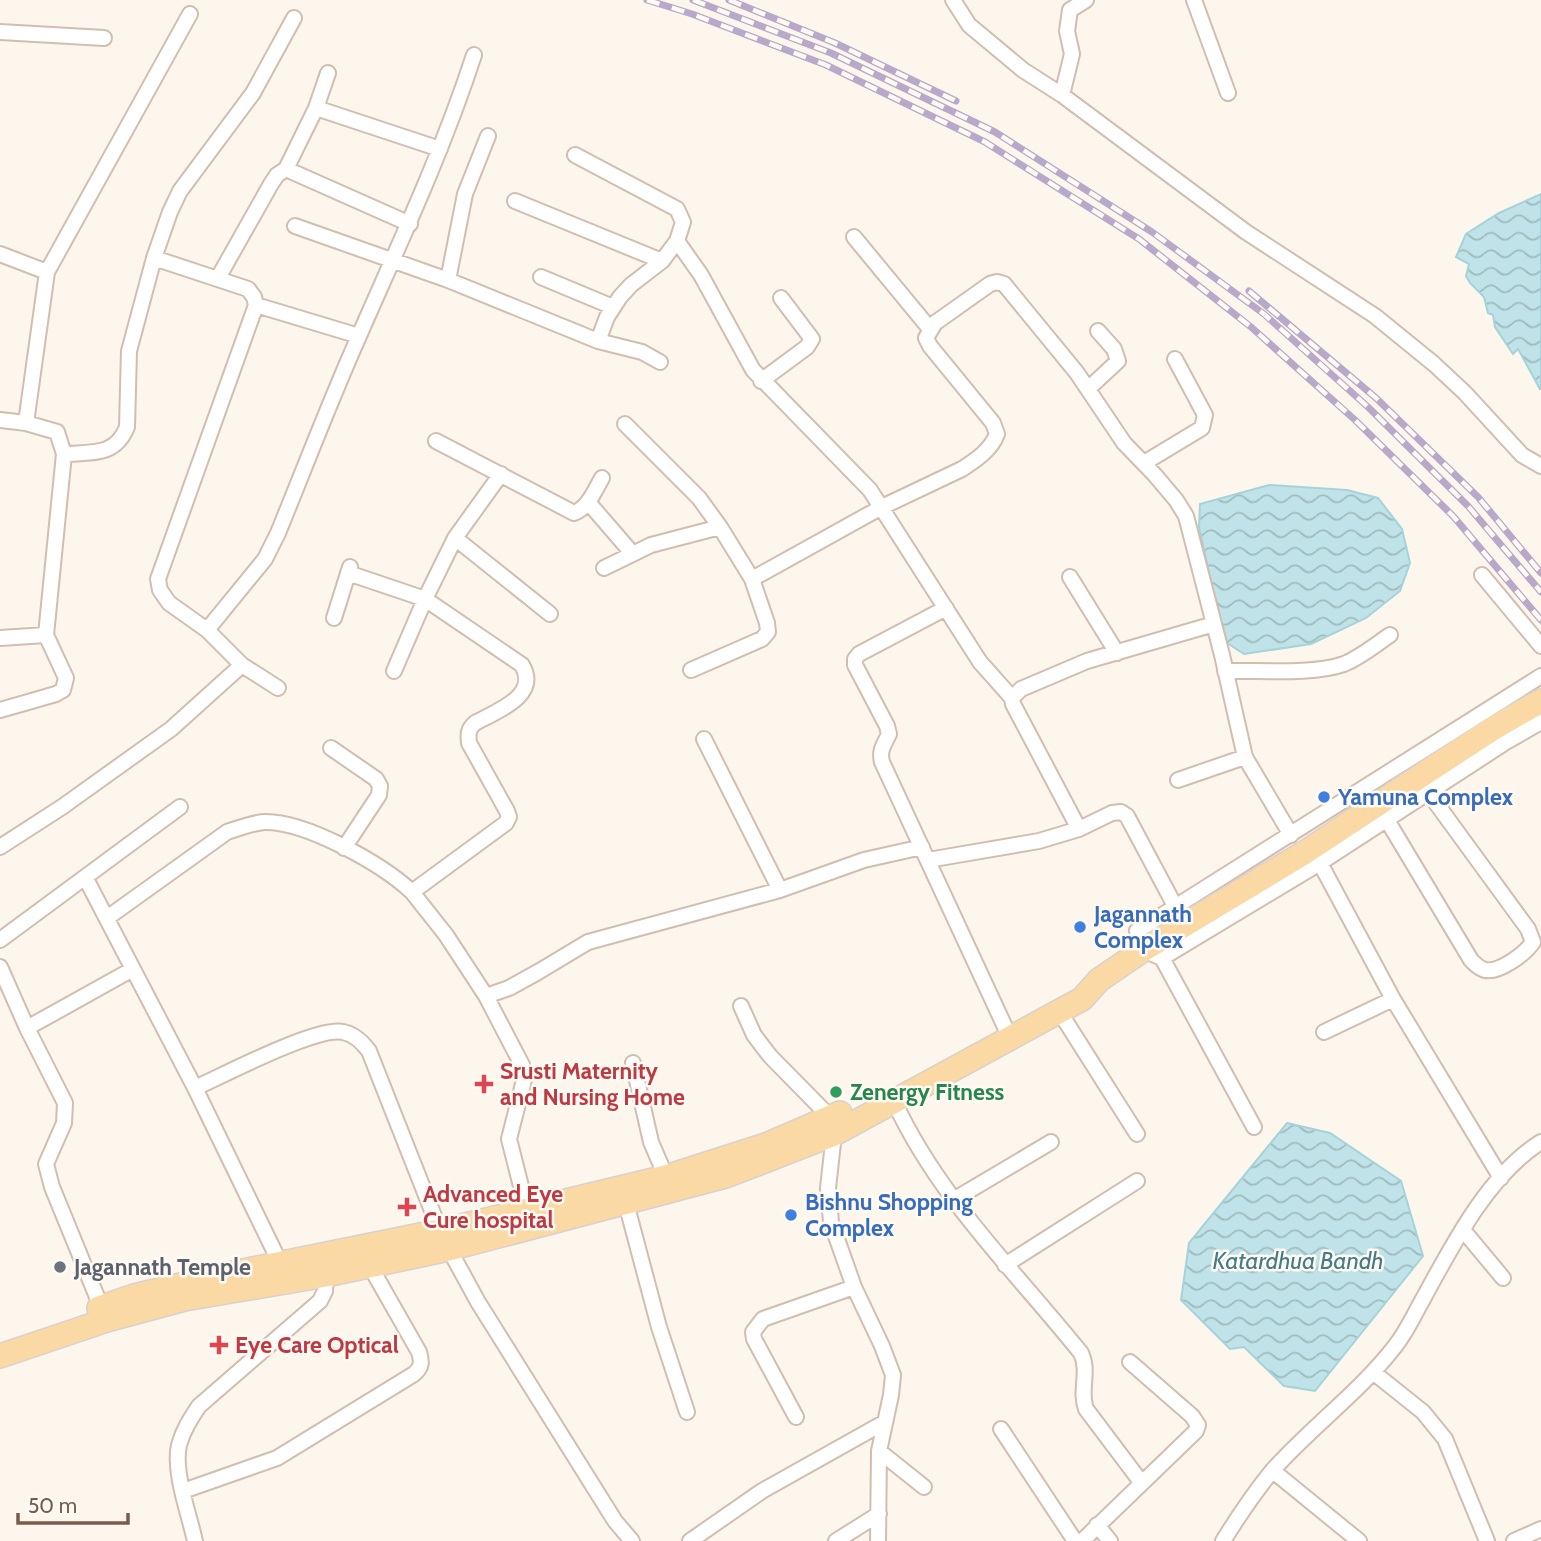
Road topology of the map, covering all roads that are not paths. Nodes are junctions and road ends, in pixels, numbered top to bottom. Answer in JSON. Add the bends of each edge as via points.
{"nodes":[{"id":1,"x":953,"y":0,"type":"edge"},
{"id":2,"x":1086,"y":0,"type":"edge"},
{"id":3,"x":1194,"y":0,"type":"edge"},
{"id":4,"x":190,"y":14,"type":"dead end"},
{"id":5,"x":294,"y":18,"type":"dead end"},
{"id":6,"x":0,"y":32,"type":"edge"},
{"id":7,"x":104,"y":38,"type":"dead end"},
{"id":8,"x":474,"y":55,"type":"dead end"},
{"id":9,"x":328,"y":73,"type":"dead end"},
{"id":10,"x":1228,"y":93,"type":"dead end"},
{"id":11,"x":1062,"y":95,"type":"junction"},
{"id":12,"x":316,"y":107,"type":"junction"},
{"id":13,"x":488,"y":136,"type":"dead end"},
{"id":14,"x":440,"y":149,"type":"junction"},
{"id":15,"x":575,"y":155,"type":"dead end"},
{"id":16,"x":286,"y":169,"type":"junction"},
{"id":17,"x":515,"y":201,"type":"dead end"},
{"id":18,"x":410,"y":224,"type":"junction"},
{"id":19,"x":295,"y":226,"type":"dead end"},
{"id":20,"x":854,"y":237,"type":"dead end"},
{"id":21,"x":677,"y":241,"type":"junction"},
{"id":22,"x":0,"y":254,"type":"edge"},
{"id":23,"x":154,"y":258,"type":"junction"},
{"id":24,"x":393,"y":261,"type":"junction"},
{"id":25,"x":662,"y":261,"type":"junction"},
{"id":26,"x":47,"y":272,"type":"junction"},
{"id":27,"x":541,"y":277,"type":"dead end"},
{"id":28,"x":218,"y":278,"type":"junction"},
{"id":29,"x":448,"y":280,"type":"junction"},
{"id":30,"x":781,"y":298,"type":"dead end"},
{"id":31,"x":256,"y":305,"type":"junction"},
{"id":32,"x":613,"y":307,"type":"junction"},
{"id":33,"x":930,"y":329,"type":"junction"},
{"id":34,"x":1098,"y":331,"type":"dead end"},
{"id":35,"x":359,"y":336,"type":"junction"},
{"id":36,"x":597,"y":341,"type":"junction"},
{"id":37,"x":1175,"y":359,"type":"dead end"},
{"id":38,"x":660,"y":362,"type":"dead end"},
{"id":39,"x":761,"y":381,"type":"junction"},
{"id":40,"x":1088,"y":389,"type":"junction"},
{"id":41,"x":0,"y":420,"type":"edge"},
{"id":42,"x":26,"y":423,"type":"junction"},
{"id":43,"x":625,"y":424,"type":"dead end"},
{"id":44,"x":436,"y":441,"type":"dead end"},
{"id":45,"x":64,"y":454,"type":"junction"},
{"id":46,"x":1144,"y":463,"type":"junction"},
{"id":47,"x":1541,"y":467,"type":"edge"},
{"id":48,"x":501,"y":474,"type":"junction"},
{"id":49,"x":602,"y":478,"type":"dead end"},
{"id":50,"x":588,"y":502,"type":"junction"},
{"id":51,"x":882,"y":507,"type":"junction"},
{"id":52,"x":720,"y":527,"type":"junction"},
{"id":53,"x":455,"y":538,"type":"junction"},
{"id":54,"x":632,"y":553,"type":"junction"},
{"id":55,"x":604,"y":568,"type":"dead end"},
{"id":56,"x":1482,"y":575,"type":"dead end"},
{"id":57,"x":1070,"y":577,"type":"dead end"},
{"id":58,"x":752,"y":579,"type":"junction"},
{"id":59,"x":425,"y":599,"type":"junction"},
{"id":60,"x":946,"y":608,"type":"junction"},
{"id":61,"x":551,"y":614,"type":"dead end"},
{"id":62,"x":334,"y":618,"type":"dead end"},
{"id":63,"x":1214,"y":624,"type":"junction"},
{"id":64,"x":207,"y":630,"type":"junction"},
{"id":65,"x":46,"y":635,"type":"junction"},
{"id":66,"x":1390,"y":635,"type":"dead end"},
{"id":67,"x":0,"y":638,"type":"edge"},
{"id":68,"x":1541,"y":646,"type":"edge"},
{"id":69,"x":1117,"y":653,"type":"junction"},
{"id":70,"x":242,"y":665,"type":"junction"},
{"id":71,"x":691,"y":670,"type":"dead end"},
{"id":72,"x":394,"y":671,"type":"dead end"},
{"id":73,"x":1225,"y":671,"type":"junction"},
{"id":74,"x":1541,"y":676,"type":"edge"},
{"id":75,"x":278,"y":688,"type":"dead end"},
{"id":76,"x":1012,"y":698,"type":"junction"},
{"id":77,"x":1541,"y":701,"type":"edge"},
{"id":78,"x":0,"y":710,"type":"edge"},
{"id":79,"x":1541,"y":722,"type":"edge"},
{"id":80,"x":704,"y":739,"type":"dead end"},
{"id":81,"x":331,"y":748,"type":"dead end"},
{"id":82,"x":1245,"y":757,"type":"junction"},
{"id":83,"x":1178,"y":780,"type":"dead end"},
{"id":84,"x":1428,"y":792,"type":"junction"},
{"id":85,"x":180,"y":807,"type":"dead end"},
{"id":86,"x":1387,"y":820,"type":"junction"},
{"id":87,"x":1079,"y":829,"type":"junction"},
{"id":88,"x":1291,"y":835,"type":"junction"},
{"id":89,"x":0,"y":846,"type":"edge"},
{"id":90,"x":344,"y":848,"type":"junction"},
{"id":91,"x":925,"y":853,"type":"junction"},
{"id":92,"x":1320,"y":863,"type":"junction"},
{"id":93,"x":85,"y":877,"type":"junction"},
{"id":94,"x":780,"y":890,"type":"junction"},
{"id":95,"x":412,"y":892,"type":"junction"},
{"id":96,"x":1175,"y":906,"type":"junction"},
{"id":97,"x":107,"y":918,"type":"junction"},
{"id":98,"x":0,"y":940,"type":"edge"},
{"id":99,"x":1158,"y":948,"type":"junction"},
{"id":100,"x":0,"y":967,"type":"edge"},
{"id":101,"x":134,"y":969,"type":"junction"},
{"id":102,"x":1099,"y":980,"type":"junction"},
{"id":103,"x":486,"y":996,"type":"junction"},
{"id":104,"x":1393,"y":999,"type":"junction"},
{"id":105,"x":741,"y":1006,"type":"dead end"},
{"id":106,"x":1059,"y":1011,"type":"junction"},
{"id":107,"x":1005,"y":1027,"type":"junction"},
{"id":108,"x":27,"y":1028,"type":"junction"},
{"id":109,"x":1324,"y":1032,"type":"dead end"},
{"id":110,"x":633,"y":1063,"type":"dead end"},
{"id":111,"x":195,"y":1088,"type":"junction"},
{"id":112,"x":894,"y":1101,"type":"junction"},
{"id":113,"x":832,"y":1126,"type":"junction"},
{"id":114,"x":1254,"y":1127,"type":"dead end"},
{"id":115,"x":1137,"y":1134,"type":"dead end"},
{"id":116,"x":1051,"y":1142,"type":"dead end"},
{"id":117,"x":1541,"y":1142,"type":"edge"},
{"id":118,"x":666,"y":1177,"type":"junction"},
{"id":119,"x":1501,"y":1178,"type":"junction"},
{"id":120,"x":1137,"y":1181,"type":"dead end"},
{"id":121,"x":955,"y":1199,"type":"junction"},
{"id":122,"x":626,"y":1203,"type":"junction"},
{"id":123,"x":527,"y":1210,"type":"junction"},
{"id":124,"x":1463,"y":1230,"type":"junction"},
{"id":125,"x":444,"y":1240,"type":"junction"},
{"id":126,"x":281,"y":1263,"type":"junction"},
{"id":127,"x":1005,"y":1265,"type":"junction"},
{"id":128,"x":370,"y":1266,"type":"junction"},
{"id":129,"x":326,"y":1275,"type":"junction"},
{"id":130,"x":1503,"y":1278,"type":"dead end"},
{"id":131,"x":854,"y":1287,"type":"junction"},
{"id":132,"x":104,"y":1314,"type":"junction"},
{"id":133,"x":0,"y":1341,"type":"edge"},
{"id":134,"x":0,"y":1356,"type":"edge"},
{"id":135,"x":1130,"y":1362,"type":"dead end"},
{"id":136,"x":1373,"y":1372,"type":"junction"},
{"id":137,"x":687,"y":1412,"type":"dead end"},
{"id":138,"x":796,"y":1417,"type":"dead end"},
{"id":139,"x":886,"y":1422,"type":"junction"},
{"id":140,"x":1000,"y":1429,"type":"dead end"},
{"id":141,"x":879,"y":1451,"type":"junction"},
{"id":142,"x":1273,"y":1471,"type":"junction"},
{"id":143,"x":1141,"y":1482,"type":"junction"},
{"id":144,"x":923,"y":1488,"type":"dead end"},
{"id":145,"x":183,"y":1491,"type":"junction"},
{"id":146,"x":878,"y":1514,"type":"junction"},
{"id":147,"x":1097,"y":1525,"type":"junction"},
{"id":148,"x":1541,"y":1529,"type":"edge"},
{"id":149,"x":195,"y":1541,"type":"edge"},
{"id":150,"x":632,"y":1541,"type":"edge"},
{"id":151,"x":690,"y":1541,"type":"edge"},
{"id":152,"x":836,"y":1541,"type":"edge"},
{"id":153,"x":878,"y":1541,"type":"edge"},
{"id":154,"x":1075,"y":1541,"type":"edge"},
{"id":155,"x":1082,"y":1541,"type":"edge"},
{"id":156,"x":1110,"y":1541,"type":"edge"},
{"id":157,"x":1223,"y":1541,"type":"edge"},
{"id":158,"x":1359,"y":1541,"type":"edge"},
{"id":159,"x":1487,"y":1541,"type":"edge"},
{"id":160,"x":1514,"y":1541,"type":"edge"}],
"edges":[{"from":1,"to":11,"type":"street","via":[[970,25],[1023,71]]},
{"from":2,"to":11,"type":"street","via":[[1070,10],[1067,31],[1072,54]]},
{"from":3,"to":10,"type":"street"},
{"from":4,"to":26,"type":"street"},
{"from":5,"to":23,"type":"street","via":[[253,93],[180,191]]},
{"from":6,"to":7,"type":"street"},
{"from":8,"to":14,"type":"street"},
{"from":9,"to":12,"type":"street"},
{"from":11,"to":47,"type":"street","via":[[1246,232],[1375,316],[1434,364],[1522,455]]},
{"from":12,"to":14,"type":"street"},
{"from":12,"to":16,"type":"street"},
{"from":13,"to":29,"type":"street","via":[[465,194]]},
{"from":14,"to":18,"type":"street"},
{"from":15,"to":21,"type":"street","via":[[677,209],[683,222]]},
{"from":16,"to":18,"type":"street"},
{"from":16,"to":28,"type":"street","via":[[271,184]]},
{"from":17,"to":25,"type":"street"},
{"from":18,"to":24,"type":"street"},
{"from":19,"to":24,"type":"street"},
{"from":20,"to":33,"type":"street"},
{"from":21,"to":25,"type":"street"},
{"from":21,"to":39,"type":"street"},
{"from":22,"to":26,"type":"street"},
{"from":23,"to":28,"type":"street"},
{"from":23,"to":45,"type":"street","via":[[129,351],[123,436],[104,451]]},
{"from":24,"to":29,"type":"street"},
{"from":24,"to":35,"type":"street"},
{"from":25,"to":32,"type":"street","via":[[631,285]]},
{"from":26,"to":42,"type":"street"},
{"from":27,"to":32,"type":"street"},
{"from":28,"to":31,"type":"street","via":[[248,289]]},
{"from":29,"to":36,"type":"street"},
{"from":30,"to":39,"type":"street","via":[[812,338],[807,347]]},
{"from":31,"to":35,"type":"street"},
{"from":31,"to":64,"type":"street","via":[[158,579],[169,603]]},
{"from":32,"to":36,"type":"street"},
{"from":33,"to":40,"type":"street","via":[[990,284],[1004,284]]},
{"from":33,"to":51,"type":"street","via":[[926,338],[930,346],[997,434],[994,443],[974,461]]},
{"from":34,"to":40,"type":"street","via":[[1118,361]]},
{"from":35,"to":64,"type":"street","via":[[278,533],[260,566]]},
{"from":36,"to":38,"type":"street","via":[[642,352]]},
{"from":37,"to":46,"type":"street","via":[[1205,422],[1197,432]]},
{"from":39,"to":51,"type":"street"},
{"from":40,"to":46,"type":"street","via":[[1124,443]]},
{"from":41,"to":42,"type":"street"},
{"from":42,"to":45,"type":"street","via":[[57,432]]},
{"from":43,"to":52,"type":"street","via":[[699,498]]},
{"from":44,"to":48,"type":"street"},
{"from":45,"to":65,"type":"street"},
{"from":46,"to":63,"type":"street","via":[[1186,516]]},
{"from":48,"to":50,"type":"street","via":[[566,511],[580,511]]},
{"from":48,"to":53,"type":"street"},
{"from":49,"to":50,"type":"street"},
{"from":50,"to":54,"type":"street"},
{"from":51,"to":58,"type":"street"},
{"from":51,"to":60,"type":"street"},
{"from":52,"to":54,"type":"street","via":[[673,537]]},
{"from":52,"to":58,"type":"street"},
{"from":53,"to":59,"type":"street"},
{"from":53,"to":61,"type":"street"},
{"from":54,"to":55,"type":"street"},
{"from":56,"to":68,"type":"street"},
{"from":57,"to":69,"type":"street"},
{"from":58,"to":71,"type":"street","via":[[768,632],[762,639]]},
{"from":59,"to":62,"type":"street","via":[[349,570]]},
{"from":59,"to":72,"type":"street"},
{"from":59,"to":95,"type":"street","via":[[522,665],[528,685],[515,700],[470,727],[468,734],[507,811],[506,823]]},
{"from":60,"to":76,"type":"street","via":[[980,662]]},
{"from":60,"to":91,"type":"street","via":[[855,659],[887,726],[882,762]]},
{"from":63,"to":69,"type":"street"},
{"from":63,"to":73,"type":"street"},
{"from":64,"to":70,"type":"street"},
{"from":65,"to":67,"type":"street"},
{"from":65,"to":78,"type":"street","via":[[66,678],[63,691]]},
{"from":66,"to":73,"type":"street","via":[[1356,659],[1331,667]]},
{"from":69,"to":76,"type":"street","via":[[1021,689]]},
{"from":70,"to":75,"type":"street"},
{"from":70,"to":89,"type":"street","via":[[171,729]]},
{"from":73,"to":82,"type":"street"},
{"from":74,"to":88,"type":"street"},
{"from":76,"to":87,"type":"street"},
{"from":77,"to":99,"type":"main road"},
{"from":79,"to":84,"type":"street"},
{"from":80,"to":94,"type":"street"},
{"from":81,"to":90,"type":"street","via":[[380,786],[379,795]]},
{"from":82,"to":83,"type":"street"},
{"from":82,"to":88,"type":"street"},
{"from":84,"to":86,"type":"street"},
{"from":84,"to":86,"type":"street","via":[[1528,929],[1533,942],[1528,949],[1497,969],[1479,968]]},
{"from":85,"to":93,"type":"street"},
{"from":86,"to":92,"type":"street"},
{"from":87,"to":91,"type":"street","via":[[1040,841]]},
{"from":87,"to":96,"type":"street","via":[[1112,813],[1127,816]]},
{"from":88,"to":96,"type":"street"},
{"from":90,"to":95,"type":"street","via":[[397,878]]},
{"from":90,"to":97,"type":"street","via":[[299,829],[266,822],[248,825],[227,832]]},
{"from":91,"to":94,"type":"street","via":[[864,860]]},
{"from":91,"to":107,"type":"street"},
{"from":92,"to":99,"type":"street"},
{"from":92,"to":104,"type":"street"},
{"from":93,"to":97,"type":"street"},
{"from":93,"to":98,"type":"street"},
{"from":94,"to":103,"type":"street","via":[[588,942]]},
{"from":95,"to":103,"type":"street"},
{"from":96,"to":99,"type":"street","via":[[1137,931]]},
{"from":97,"to":101,"type":"street"},
{"from":99,"to":102,"type":"main road"},
{"from":99,"to":114,"type":"street"},
{"from":100,"to":108,"type":"street"},
{"from":101,"to":108,"type":"street"},
{"from":101,"to":111,"type":"street"},
{"from":102,"to":106,"type":"main road","via":[[1082,999]]},
{"from":102,"to":107,"type":"main road","via":[[1076,987]]},
{"from":103,"to":123,"type":"street","via":[[522,1065],[524,1080],[509,1139]]},
{"from":104,"to":109,"type":"street"},
{"from":104,"to":119,"type":"street"},
{"from":105,"to":113,"type":"street","via":[[754,1035]]},
{"from":106,"to":112,"type":"main road"},
{"from":106,"to":115,"type":"street"},
{"from":107,"to":113,"type":"main road"},
{"from":108,"to":132,"type":"street","via":[[65,1103],[64,1123],[46,1164]]},
{"from":110,"to":118,"type":"street","via":[[651,1142]]},
{"from":111,"to":125,"type":"street","via":[[308,1037],[346,1032],[369,1051]]},
{"from":111,"to":126,"type":"street"},
{"from":112,"to":113,"type":"main road"},
{"from":112,"to":121,"type":"street","via":[[921,1154]]},
{"from":113,"to":118,"type":"main road"},
{"from":113,"to":122,"type":"main road","via":[[787,1154]]},
{"from":113,"to":131,"type":"street","via":[[831,1222]]},
{"from":116,"to":121,"type":"street"},
{"from":117,"to":119,"type":"street"},
{"from":118,"to":123,"type":"main road"},
{"from":119,"to":124,"type":"street"},
{"from":120,"to":127,"type":"street"},
{"from":121,"to":127,"type":"street"},
{"from":122,"to":125,"type":"main road"},
{"from":122,"to":137,"type":"street"},
{"from":123,"to":125,"type":"main road"},
{"from":124,"to":130,"type":"street"},
{"from":124,"to":136,"type":"street","via":[[1408,1329]]},
{"from":125,"to":126,"type":"main road"},
{"from":125,"to":128,"type":"main road"},
{"from":125,"to":150,"type":"street","via":[[478,1302]]},
{"from":126,"to":132,"type":"main road","via":[[158,1290]]},
{"from":127,"to":143,"type":"street","via":[[1081,1353],[1086,1409]]},
{"from":128,"to":129,"type":"main road"},
{"from":128,"to":145,"type":"street","via":[[419,1352],[421,1368],[276,1458]]},
{"from":129,"to":132,"type":"main road"},
{"from":129,"to":145,"type":"street","via":[[320,1301],[199,1406],[179,1446],[177,1465]]},
{"from":131,"to":138,"type":"street","via":[[762,1319],[754,1332]]},
{"from":131,"to":139,"type":"street","via":[[893,1374]]},
{"from":132,"to":133,"type":"main road"},
{"from":132,"to":134,"type":"main road"},
{"from":135,"to":143,"type":"street","via":[[1198,1425],[1189,1440]]},
{"from":136,"to":142,"type":"street"},
{"from":136,"to":159,"type":"street","via":[[1423,1412],[1445,1439]]},
{"from":139,"to":141,"type":"street"},
{"from":139,"to":151,"type":"street","via":[[762,1491]]},
{"from":140,"to":154,"type":"street"},
{"from":141,"to":144,"type":"street"},
{"from":141,"to":146,"type":"street"},
{"from":142,"to":157,"type":"street"},
{"from":142,"to":158,"type":"street"},
{"from":143,"to":147,"type":"street"},
{"from":145,"to":149,"type":"street"},
{"from":146,"to":152,"type":"street"},
{"from":146,"to":153,"type":"street"},
{"from":147,"to":155,"type":"street"},
{"from":147,"to":156,"type":"street"},
{"from":148,"to":160,"type":"street"}]}
